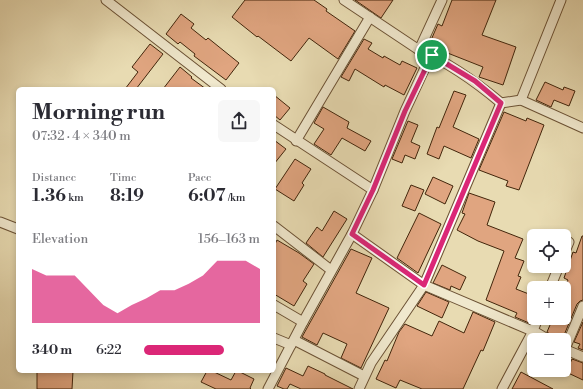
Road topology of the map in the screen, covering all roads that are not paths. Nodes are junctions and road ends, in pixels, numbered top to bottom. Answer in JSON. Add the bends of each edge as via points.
{"nodes":[{"id":1,"x":106,"y":0,"type":"edge"},
{"id":2,"x":344,"y":0,"type":"edge"},
{"id":3,"x":442,"y":0,"type":"edge"},
{"id":4,"x":560,"y":0,"type":"edge"},
{"id":5,"x":370,"y":17,"type":"junction"},
{"id":6,"x":419,"y":50,"type":"junction"},
{"id":7,"x":432,"y":55,"type":"junction"},
{"id":8,"x":218,"y":87,"type":"edge"},
{"id":9,"x":521,"y":100,"type":"junction"},
{"id":10,"x":501,"y":103,"type":"junction"},
{"id":11,"x":276,"y":126,"type":"edge"},
{"id":12,"x":583,"y":128,"type":"edge"},
{"id":13,"x":296,"y":141,"type":"junction"},
{"id":14,"x":373,"y":190,"type":"junction"},
{"id":15,"x":0,"y":222,"type":"edge"},
{"id":16,"x":16,"y":228,"type":"edge"},
{"id":17,"x":276,"y":228,"type":"edge"},
{"id":18,"x":352,"y":234,"type":"junction"},
{"id":19,"x":331,"y":270,"type":"junction"},
{"id":20,"x":424,"y":285,"type":"junction"},
{"id":21,"x":276,"y":306,"type":"edge"},
{"id":22,"x":583,"y":306,"type":"edge"},
{"id":23,"x":303,"y":322,"type":"junction"},
{"id":24,"x":535,"y":325,"type":"edge"},
{"id":25,"x":533,"y":331,"type":"junction"},
{"id":26,"x":537,"y":333,"type":"edge"},
{"id":27,"x":571,"y":335,"type":"edge"},
{"id":28,"x":276,"y":339,"type":"edge"},
{"id":29,"x":292,"y":343,"type":"junction"},
{"id":30,"x":571,"y":352,"type":"edge"},
{"id":31,"x":583,"y":357,"type":"edge"},
{"id":32,"x":364,"y":376,"type":"junction"},
{"id":33,"x":268,"y":389,"type":"edge"},
{"id":34,"x":358,"y":389,"type":"edge"},
{"id":35,"x":502,"y":389,"type":"edge"}],
"edges":[{"from":1,"to":8,"type":"street"},
{"from":2,"to":5,"type":"street"},
{"from":3,"to":6,"type":"street"},
{"from":4,"to":9,"type":"street"},
{"from":5,"to":6,"type":"street"},
{"from":5,"to":13,"type":"street"},
{"from":6,"to":7,"type":"street"},
{"from":7,"to":10,"type":"street","via":[[475,81]]},
{"from":7,"to":14,"type":"street","via":[[405,111]]},
{"from":9,"to":10,"type":"street"},
{"from":9,"to":12,"type":"street"},
{"from":10,"to":20,"type":"street"},
{"from":11,"to":13,"type":"street"},
{"from":13,"to":14,"type":"street"},
{"from":14,"to":18,"type":"street"},
{"from":15,"to":16,"type":"street"},
{"from":17,"to":19,"type":"street"},
{"from":18,"to":19,"type":"street"},
{"from":18,"to":20,"type":"street"},
{"from":19,"to":23,"type":"street"},
{"from":20,"to":25,"type":"street"},
{"from":20,"to":32,"type":"street"},
{"from":21,"to":23,"type":"street"},
{"from":22,"to":27,"type":"street"},
{"from":23,"to":29,"type":"street"},
{"from":24,"to":25,"type":"street"},
{"from":25,"to":26,"type":"street"},
{"from":25,"to":35,"type":"street"},
{"from":28,"to":29,"type":"street"},
{"from":29,"to":32,"type":"street"},
{"from":29,"to":33,"type":"street"},
{"from":30,"to":31,"type":"street"},
{"from":32,"to":34,"type":"street"}]}
